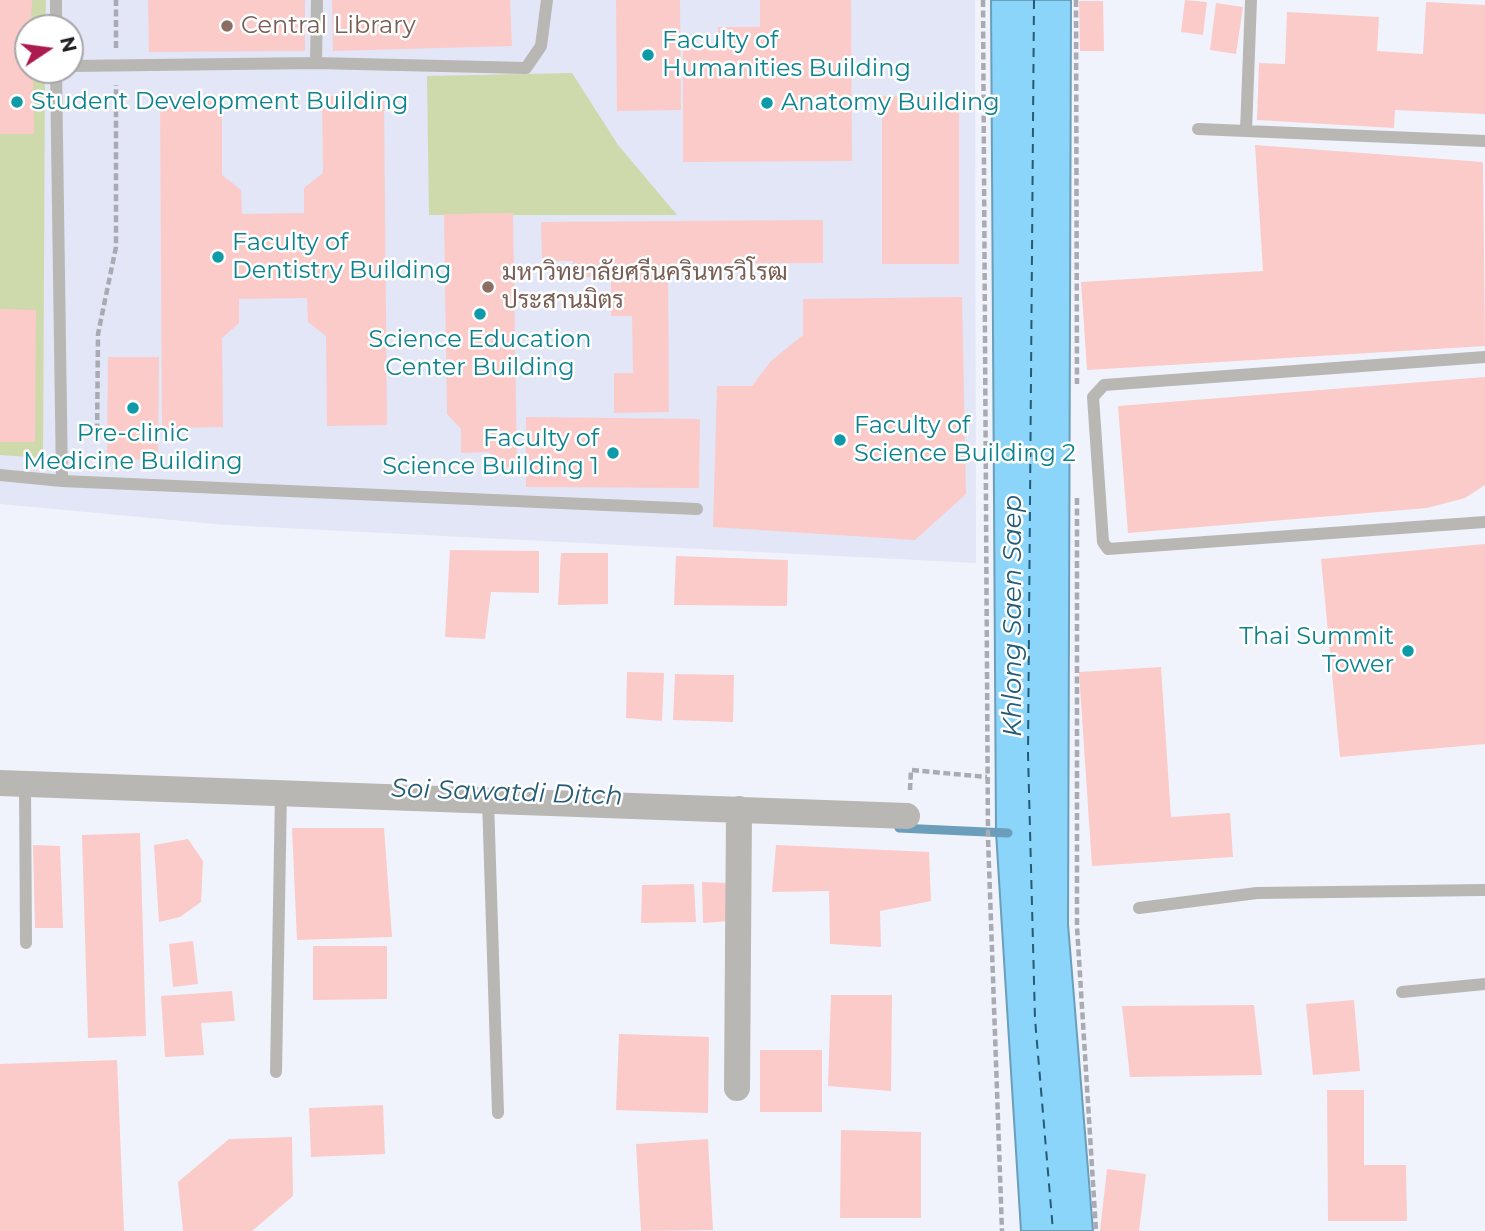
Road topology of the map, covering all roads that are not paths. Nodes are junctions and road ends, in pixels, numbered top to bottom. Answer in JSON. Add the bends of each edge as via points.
{"nodes":[{"id":1,"x":317,"y":0,"type":"edge"},
{"id":2,"x":547,"y":0,"type":"edge"},
{"id":3,"x":1251,"y":0,"type":"edge"},
{"id":4,"x":316,"y":63,"type":"junction"},
{"id":5,"x":84,"y":66,"type":"edge"},
{"id":6,"x":56,"y":84,"type":"edge"},
{"id":7,"x":1198,"y":129,"type":"dead end"},
{"id":8,"x":1246,"y":131,"type":"junction"},
{"id":9,"x":1485,"y":141,"type":"edge"},
{"id":10,"x":1485,"y":357,"type":"edge"},
{"id":11,"x":0,"y":475,"type":"edge"},
{"id":12,"x":62,"y":481,"type":"junction"},
{"id":13,"x":697,"y":509,"type":"dead end"},
{"id":14,"x":1485,"y":522,"type":"edge"},
{"id":15,"x":18,"y":790,"type":"edge"},
{"id":16,"x":280,"y":796,"type":"junction"},
{"id":17,"x":488,"y":810,"type":"junction"},
{"id":18,"x":738,"y":811,"type":"junction"},
{"id":19,"x":907,"y":816,"type":"road end"},
{"id":20,"x":1485,"y":890,"type":"edge"},
{"id":21,"x":1139,"y":908,"type":"dead end"},
{"id":22,"x":26,"y":943,"type":"dead end"},
{"id":23,"x":1485,"y":984,"type":"edge"},
{"id":24,"x":1402,"y":992,"type":"dead end"},
{"id":25,"x":276,"y":1072,"type":"dead end"},
{"id":26,"x":737,"y":1088,"type":"dead end"},
{"id":27,"x":498,"y":1114,"type":"dead end"}],
"edges":[{"from":1,"to":4,"type":"lane"},
{"from":2,"to":4,"type":"lane","via":[[541,46],[526,68]]},
{"from":3,"to":8,"type":"lane"},
{"from":4,"to":5,"type":"lane"},
{"from":6,"to":12,"type":"lane"},
{"from":7,"to":8,"type":"lane"},
{"from":8,"to":9,"type":"lane"},
{"from":10,"to":14,"type":"lane","via":[[1104,385],[1093,397],[1103,542],[1108,550]]},
{"from":11,"to":12,"type":"lane"},
{"from":12,"to":13,"type":"lane"},
{"from":15,"to":16,"type":"street"},
{"from":15,"to":22,"type":"lane"},
{"from":16,"to":17,"type":"street"},
{"from":16,"to":25,"type":"lane"},
{"from":17,"to":18,"type":"street"},
{"from":17,"to":27,"type":"lane"},
{"from":18,"to":19,"type":"street"},
{"from":18,"to":26,"type":"street"},
{"from":20,"to":21,"type":"lane","via":[[1257,893]]},
{"from":23,"to":24,"type":"lane"}]}
